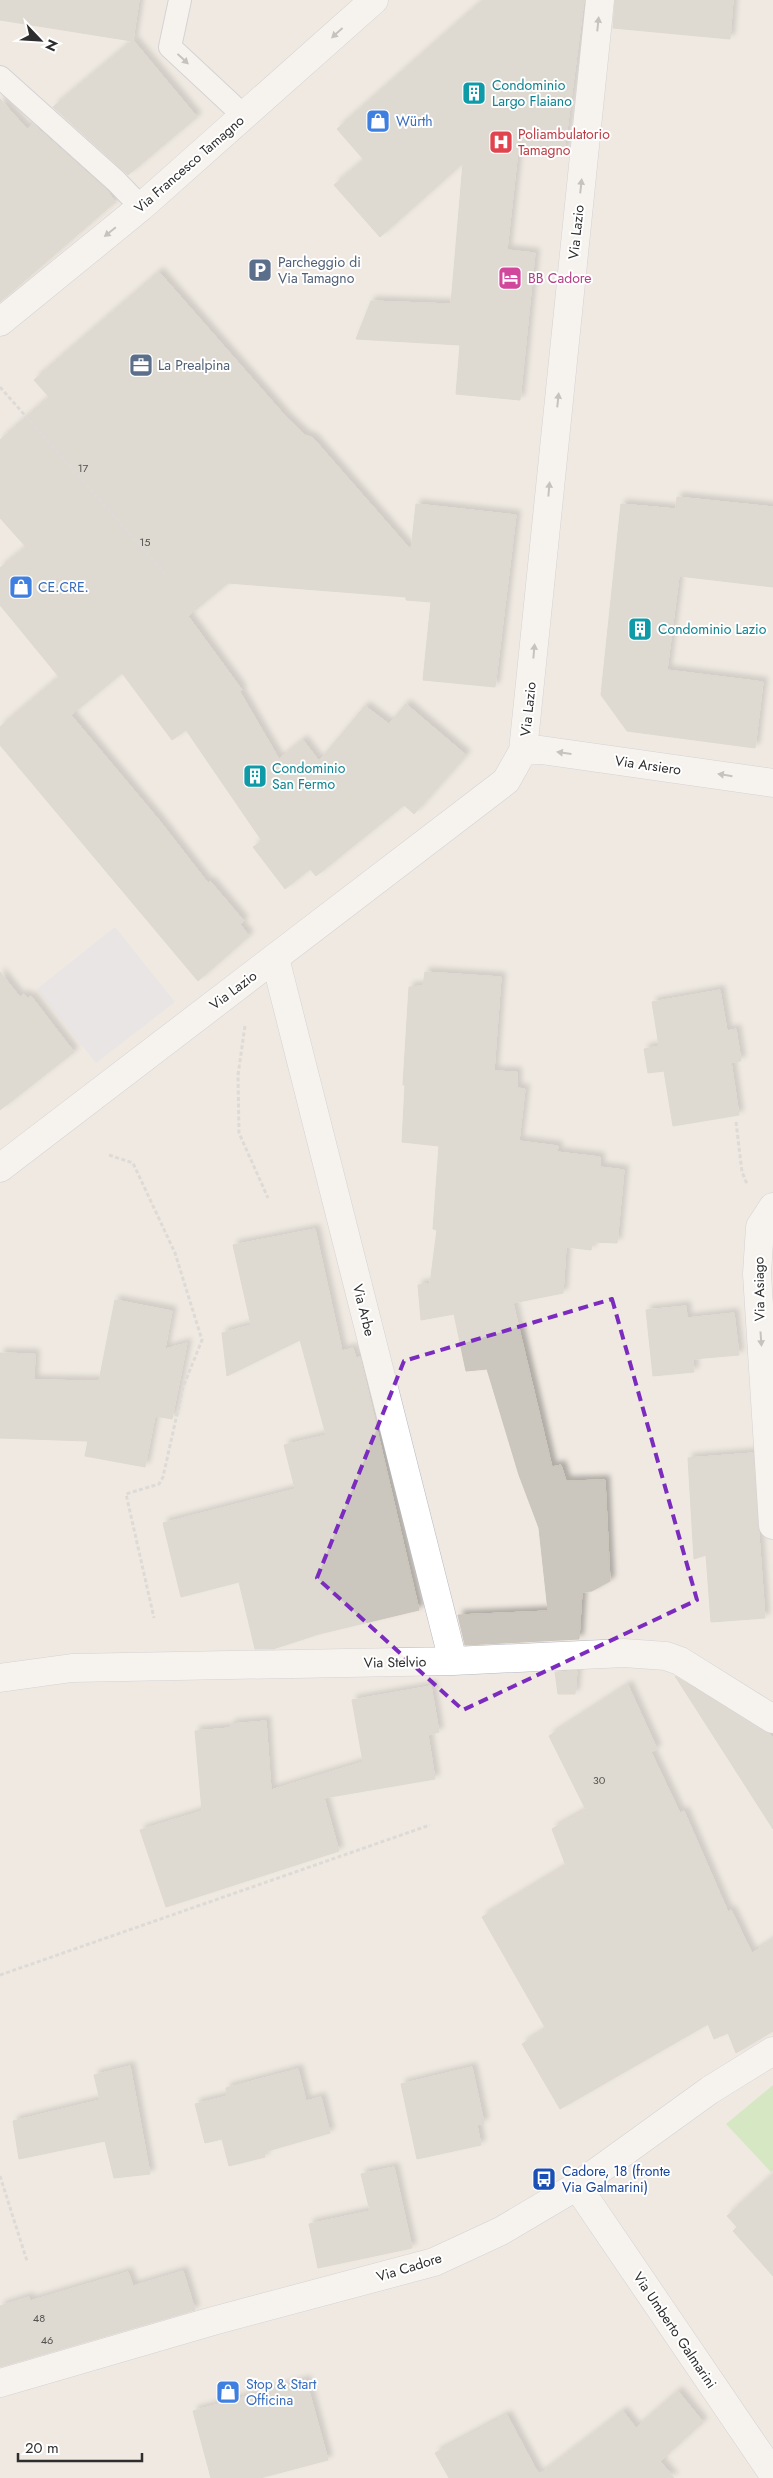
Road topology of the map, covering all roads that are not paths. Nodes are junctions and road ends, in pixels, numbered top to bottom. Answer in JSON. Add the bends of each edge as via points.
{"nodes":[{"id":1,"x":180,"y":0,"type":"edge"},
{"id":2,"x":374,"y":0,"type":"edge"},
{"id":3,"x":600,"y":0,"type":"edge"},
{"id":4,"x":0,"y":77,"type":"edge"},
{"id":5,"x":244,"y":116,"type":"junction"},
{"id":6,"x":140,"y":207,"type":"junction"},
{"id":7,"x":0,"y":322,"type":"edge"},
{"id":8,"x":523,"y":751,"type":"junction"},
{"id":9,"x":773,"y":783,"type":"edge"},
{"id":10,"x":275,"y":958,"type":"junction"},
{"id":11,"x":0,"y":1168,"type":"edge"},
{"id":12,"x":772,"y":1208,"type":"edge"},
{"id":13,"x":773,"y":1525,"type":"edge"},
{"id":14,"x":453,"y":1661,"type":"junction"},
{"id":15,"x":0,"y":1678,"type":"edge"},
{"id":16,"x":773,"y":1720,"type":"edge"},
{"id":17,"x":773,"y":2051,"type":"edge"},
{"id":18,"x":577,"y":2186,"type":"junction"},
{"id":19,"x":0,"y":2383,"type":"edge"},
{"id":20,"x":773,"y":2474,"type":"edge"}],
"edges":[{"from":1,"to":5,"type":"lane","one_way":true,"via":[[170,47]]},
{"from":2,"to":5,"type":"street","name":"Via Francesco Tamagno","one_way":true},
{"from":8,"to":3,"type":"street","name":"Via Lazio","one_way":true},
{"from":4,"to":6,"type":"lane","via":[[116,181]]},
{"from":5,"to":6,"type":"street","name":"Via Francesco Tamagno"},
{"from":6,"to":7,"type":"street","name":"Via Francesco Tamagno","one_way":true},
{"from":9,"to":8,"type":"street","name":"Via Arsiero","one_way":true,"via":[[541,750]]},
{"from":8,"to":10,"type":"street","name":"Via Lazio","via":[[506,780]]},
{"from":10,"to":11,"type":"street","name":"Via Lazio"},
{"from":10,"to":14,"type":"street","name":"Via Arbe"},
{"from":12,"to":13,"type":"street","name":"Via Asiago","one_way":true,"via":[[760,1227],[756,1274]]},
{"from":14,"to":15,"type":"street","name":"Via Stelvio","via":[[72,1668]]},
{"from":14,"to":16,"type":"street","name":"Via Stelvio","via":[[624,1653],[666,1656],[680,1661]]},
{"from":17,"to":18,"type":"street","name":"Via Cadore","via":[[710,2090]]},
{"from":18,"to":19,"type":"street","name":"Via Cadore","via":[[500,2231],[434,2262],[213,2321]]},
{"from":18,"to":20,"type":"street","name":"Via Umberto Galmarini"}]}
